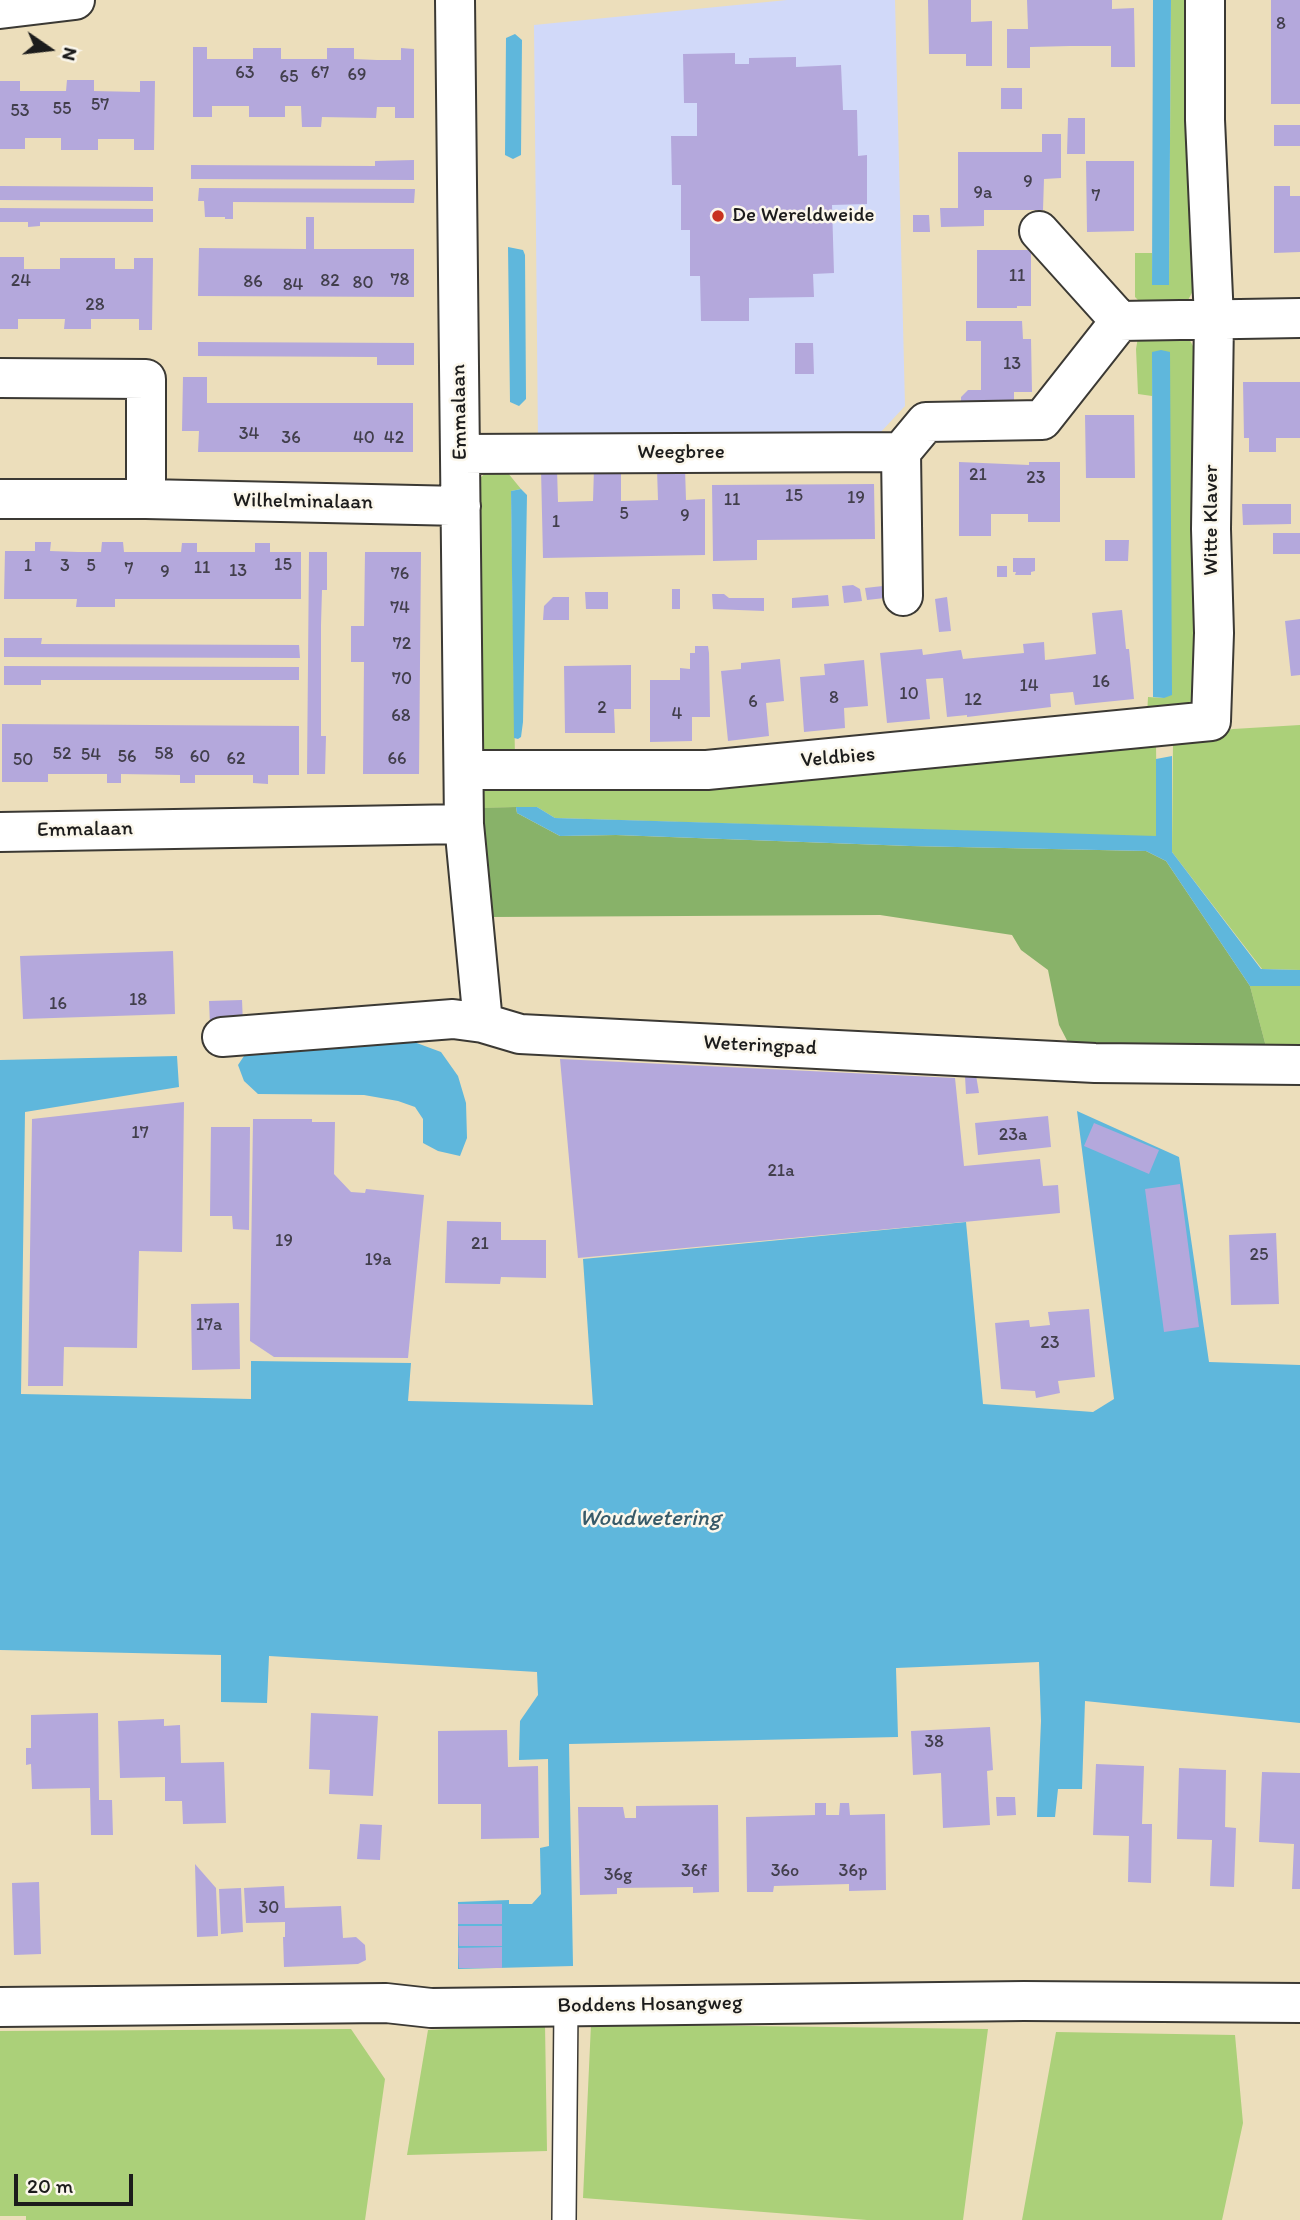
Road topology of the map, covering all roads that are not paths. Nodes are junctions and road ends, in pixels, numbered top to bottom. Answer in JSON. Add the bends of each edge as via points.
{"nodes":[{"id":1,"x":75,"y":0,"type":"edge"},
{"id":2,"x":455,"y":0,"type":"edge"},
{"id":3,"x":1205,"y":0,"type":"edge"},
{"id":4,"x":0,"y":9,"type":"edge"},
{"id":5,"x":1039,"y":231,"type":"dead end"},
{"id":6,"x":1300,"y":318,"type":"edge"},
{"id":7,"x":1214,"y":319,"type":"junction"},
{"id":8,"x":1119,"y":321,"type":"junction"},
{"id":9,"x":0,"y":379,"type":"edge"},
{"id":10,"x":901,"y":452,"type":"junction"},
{"id":11,"x":460,"y":454,"type":"junction"},
{"id":12,"x":0,"y":499,"type":"edge"},
{"id":13,"x":146,"y":499,"type":"junction"},
{"id":14,"x":461,"y":506,"type":"junction"},
{"id":15,"x":903,"y":596,"type":"dead end"},
{"id":16,"x":1211,"y":721,"type":"joint"},
{"id":17,"x":464,"y":769,"type":"junction"},
{"id":18,"x":464,"y":824,"type":"junction"},
{"id":19,"x":0,"y":832,"type":"edge"},
{"id":20,"x":483,"y":1023,"type":"junction"},
{"id":21,"x":222,"y":1037,"type":"dead end"},
{"id":22,"x":1300,"y":1065,"type":"edge"},
{"id":23,"x":1300,"y":2003,"type":"edge"},
{"id":24,"x":0,"y":2007,"type":"edge"},
{"id":25,"x":566,"y":2007,"type":"junction"},
{"id":26,"x":564,"y":2220,"type":"edge"}],
"edges":[{"from":1,"to":4,"type":"street"},
{"from":2,"to":11,"type":"street","name":"Emmalaan"},
{"from":3,"to":7,"type":"street","name":"Witte Klaver"},
{"from":5,"to":8,"type":"street"},
{"from":6,"to":7,"type":"street"},
{"from":7,"to":8,"type":"street"},
{"from":7,"to":16,"type":"street","name":"Witte Klaver"},
{"from":8,"to":10,"type":"street","via":[[1042,420],[926,422]]},
{"from":9,"to":13,"type":"street","via":[[146,379]]},
{"from":10,"to":11,"type":"street","name":"Weegbree"},
{"from":10,"to":15,"type":"street"},
{"from":11,"to":14,"type":"street","name":"Emmalaan"},
{"from":12,"to":13,"type":"street","name":"Wilhelminalaan"},
{"from":13,"to":14,"type":"street","name":"Wilhelminalaan"},
{"from":14,"to":17,"type":"street","name":"Emmalaan"},
{"from":16,"to":17,"type":"street","name":"Veldbies","via":[[707,770]]},
{"from":17,"to":18,"type":"street","name":"Emmalaan"},
{"from":18,"to":19,"type":"street","name":"Emmalaan"},
{"from":18,"to":20,"type":"street","name":"Emmalaan"},
{"from":20,"to":21,"type":"street","name":"Weteringpad","via":[[453,1019]]},
{"from":20,"to":22,"type":"street","name":"Weteringpad","via":[[520,1034],[1095,1063]]},
{"from":23,"to":25,"type":"street","name":"Boddens Hosangweg","via":[[857,2001]]},
{"from":24,"to":25,"type":"street","name":"Boddens Hosangweg","via":[[386,2003],[431,2008]]},
{"from":25,"to":26,"type":"lane"}]}
